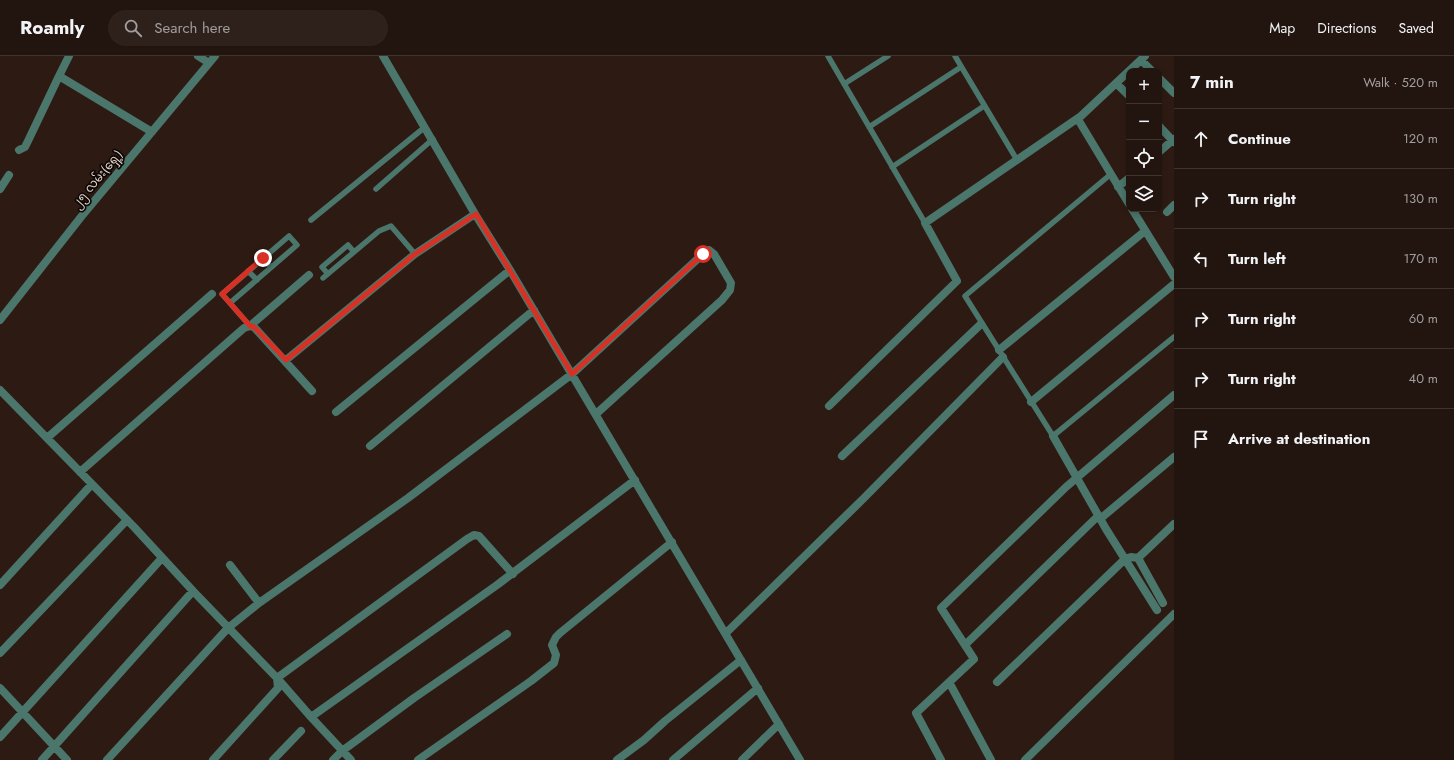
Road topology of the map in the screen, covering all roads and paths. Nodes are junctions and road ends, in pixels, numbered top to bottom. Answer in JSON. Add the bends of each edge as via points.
{"nodes":[{"id":1,"x":69,"y":56,"type":"edge"},
{"id":2,"x":198,"y":56,"type":"edge"},
{"id":3,"x":215,"y":56,"type":"edge"},
{"id":4,"x":383,"y":56,"type":"edge"},
{"id":5,"x":828,"y":56,"type":"edge"},
{"id":6,"x":888,"y":56,"type":"edge"},
{"id":7,"x":955,"y":56,"type":"edge"},
{"id":8,"x":1143,"y":58,"type":"edge"},
{"id":9,"x":209,"y":63,"type":"junction"},
{"id":10,"x":961,"y":67,"type":"junction"},
{"id":11,"x":1132,"y":68,"type":"edge"},
{"id":12,"x":1150,"y":68,"type":"edge"},
{"id":13,"x":1126,"y":74,"type":"edge"},
{"id":14,"x":59,"y":76,"type":"junction"},
{"id":15,"x":1162,"y":81,"type":"edge"},
{"id":16,"x":1116,"y":83,"type":"junction"},
{"id":17,"x":844,"y":84,"type":"junction"},
{"id":18,"x":1126,"y":93,"type":"edge"},
{"id":19,"x":1174,"y":93,"type":"edge"},
{"id":20,"x":984,"y":106,"type":"junction"},
{"id":21,"x":1081,"y":116,"type":"junction"},
{"id":22,"x":425,"y":127,"type":"junction"},
{"id":23,"x":869,"y":127,"type":"junction"},
{"id":24,"x":1162,"y":129,"type":"edge"},
{"id":25,"x":152,"y":132,"type":"junction"},
{"id":26,"x":433,"y":139,"type":"junction"},
{"id":27,"x":1174,"y":140,"type":"edge"},
{"id":28,"x":20,"y":150,"type":"dead end"},
{"id":29,"x":1162,"y":150,"type":"edge"},
{"id":30,"x":1016,"y":160,"type":"junction"},
{"id":31,"x":892,"y":167,"type":"junction"},
{"id":32,"x":1110,"y":174,"type":"junction"},
{"id":33,"x":9,"y":175,"type":"dead end"},
{"id":34,"x":1124,"y":182,"type":"edge"},
{"id":35,"x":0,"y":189,"type":"edge"},
{"id":36,"x":376,"y":189,"type":"dead end"},
{"id":37,"x":1174,"y":205,"type":"edge"},
{"id":38,"x":1134,"y":212,"type":"edge"},
{"id":39,"x":1167,"y":212,"type":"dead end"},
{"id":40,"x":476,"y":214,"type":"junction"},
{"id":41,"x":311,"y":220,"type":"dead end"},
{"id":42,"x":925,"y":223,"type":"junction"},
{"id":43,"x":1146,"y":231,"type":"junction"},
{"id":44,"x":354,"y":252,"type":"junction"},
{"id":45,"x":415,"y":254,"type":"junction"},
{"id":46,"x":263,"y":258,"type":"junction"},
{"id":47,"x":271,"y":267,"type":"junction"},
{"id":48,"x":510,"y":270,"type":"junction"},
{"id":49,"x":248,"y":271,"type":"junction"},
{"id":50,"x":310,"y":275,"type":"dead end"},
{"id":51,"x":1174,"y":277,"type":"edge"},
{"id":52,"x":257,"y":280,"type":"junction"},
{"id":53,"x":1174,"y":284,"type":"edge"},
{"id":54,"x":212,"y":294,"type":"dead end"},
{"id":55,"x":230,"y":303,"type":"junction"},
{"id":56,"x":534,"y":310,"type":"junction"},
{"id":57,"x":0,"y":320,"type":"edge"},
{"id":58,"x":981,"y":324,"type":"junction"},
{"id":59,"x":250,"y":326,"type":"junction"},
{"id":60,"x":1174,"y":336,"type":"edge"},
{"id":61,"x":1001,"y":354,"type":"junction"},
{"id":62,"x":286,"y":360,"type":"junction"},
{"id":63,"x":572,"y":374,"type":"junction"},
{"id":64,"x":0,"y":390,"type":"edge"},
{"id":65,"x":312,"y":391,"type":"dead end"},
{"id":66,"x":1174,"y":396,"type":"edge"},
{"id":67,"x":1031,"y":402,"type":"junction"},
{"id":68,"x":828,"y":406,"type":"dead end"},
{"id":69,"x":336,"y":412,"type":"dead end"},
{"id":70,"x":596,"y":414,"type":"junction"},
{"id":71,"x":1053,"y":436,"type":"junction"},
{"id":72,"x":47,"y":438,"type":"junction"},
{"id":73,"x":370,"y":446,"type":"dead end"},
{"id":74,"x":842,"y":456,"type":"dead end"},
{"id":75,"x":1174,"y":457,"type":"edge"},
{"id":76,"x":80,"y":472,"type":"junction"},
{"id":77,"x":1077,"y":479,"type":"junction"},
{"id":78,"x":634,"y":480,"type":"junction"},
{"id":79,"x":92,"y":484,"type":"junction"},
{"id":80,"x":1099,"y":518,"type":"junction"},
{"id":81,"x":127,"y":520,"type":"junction"},
{"id":82,"x":1174,"y":524,"type":"edge"},
{"id":83,"x":672,"y":542,"type":"junction"},
{"id":84,"x":162,"y":558,"type":"junction"},
{"id":85,"x":1138,"y":558,"type":"junction"},
{"id":86,"x":1125,"y":559,"type":"junction"},
{"id":87,"x":230,"y":565,"type":"dead end"},
{"id":88,"x":513,"y":574,"type":"junction"},
{"id":89,"x":0,"y":584,"type":"edge"},
{"id":90,"x":193,"y":591,"type":"junction"},
{"id":91,"x":259,"y":603,"type":"junction"},
{"id":92,"x":1163,"y":603,"type":"dead end"},
{"id":93,"x":1157,"y":610,"type":"dead end"},
{"id":94,"x":1174,"y":614,"type":"edge"},
{"id":95,"x":228,"y":628,"type":"junction"},
{"id":96,"x":507,"y":634,"type":"dead end"},
{"id":97,"x":726,"y":634,"type":"junction"},
{"id":98,"x":965,"y":645,"type":"junction"},
{"id":99,"x":0,"y":653,"type":"edge"},
{"id":100,"x":741,"y":660,"type":"junction"},
{"id":101,"x":277,"y":678,"type":"junction"},
{"id":102,"x":949,"y":682,"type":"junction"},
{"id":103,"x":997,"y":682,"type":"dead end"},
{"id":104,"x":0,"y":688,"type":"edge"},
{"id":105,"x":758,"y":688,"type":"junction"},
{"id":106,"x":22,"y":712,"type":"junction"},
{"id":107,"x":311,"y":717,"type":"junction"},
{"id":108,"x":779,"y":724,"type":"junction"},
{"id":109,"x":301,"y":731,"type":"dead end"},
{"id":110,"x":0,"y":737,"type":"edge"},
{"id":111,"x":55,"y":747,"type":"junction"},
{"id":112,"x":342,"y":751,"type":"junction"},
{"id":113,"x":42,"y":760,"type":"edge"},
{"id":114,"x":67,"y":760,"type":"edge"},
{"id":115,"x":106,"y":760,"type":"edge"},
{"id":116,"x":214,"y":760,"type":"edge"},
{"id":117,"x":272,"y":760,"type":"edge"},
{"id":118,"x":333,"y":760,"type":"edge"},
{"id":119,"x":350,"y":760,"type":"edge"},
{"id":120,"x":418,"y":760,"type":"edge"},
{"id":121,"x":617,"y":760,"type":"edge"},
{"id":122,"x":673,"y":760,"type":"edge"},
{"id":123,"x":742,"y":760,"type":"edge"},
{"id":124,"x":800,"y":760,"type":"edge"},
{"id":125,"x":941,"y":760,"type":"edge"},
{"id":126,"x":991,"y":760,"type":"edge"},
{"id":127,"x":1025,"y":760,"type":"edge"}],
"edges":[{"from":1,"to":14,"type":"street"},
{"from":2,"to":9,"type":"street"},
{"from":3,"to":9,"type":"street","name":"၂၅ လမ်း(ရှေ့)"},
{"from":4,"to":22,"type":"street"},
{"from":5,"to":17,"type":"lane"},
{"from":6,"to":17,"type":"lane"},
{"from":7,"to":10,"type":"lane"},
{"from":8,"to":11,"type":"street"},
{"from":8,"to":12,"type":"street"},
{"from":9,"to":25,"type":"street","name":"၂၅ လမ်း(ရှေ့)"},
{"from":10,"to":20,"type":"lane"},
{"from":10,"to":23,"type":"lane"},
{"from":13,"to":16,"type":"street"},
{"from":14,"to":25,"type":"street"},
{"from":14,"to":28,"type":"street","via":[[25,147]]},
{"from":15,"to":19,"type":"street"},
{"from":16,"to":18,"type":"street"},
{"from":16,"to":21,"type":"street"},
{"from":17,"to":23,"type":"lane"},
{"from":20,"to":30,"type":"lane"},
{"from":20,"to":31,"type":"lane"},
{"from":21,"to":30,"type":"street"},
{"from":21,"to":32,"type":"street","via":[[1078,118],[1079,121]]},
{"from":22,"to":26,"type":"street"},
{"from":22,"to":41,"type":"lane"},
{"from":23,"to":31,"type":"lane"},
{"from":24,"to":27,"type":"street"},
{"from":25,"to":57,"type":"street","name":"၂၅ လမ်း(ရှေ့)"},
{"from":26,"to":36,"type":"lane"},
{"from":26,"to":40,"type":"street"},
{"from":27,"to":29,"type":"street"},
{"from":30,"to":42,"type":"street"},
{"from":31,"to":42,"type":"lane"},
{"from":32,"to":34,"type":"street"},
{"from":32,"to":58,"type":"lane","via":[[965,296]]},
{"from":33,"to":35,"type":"street"},
{"from":37,"to":39,"type":"street"},
{"from":38,"to":43,"type":"street"},
{"from":40,"to":45,"type":"street"},
{"from":40,"to":48,"type":"street"},
{"from":42,"to":68,"type":"street","via":[[957,281]]},
{"from":43,"to":51,"type":"street"},
{"from":43,"to":61,"type":"street"},
{"from":44,"to":44,"type":"lane","via":[[326,276],[322,267],[348,245]]},
{"from":44,"to":45,"type":"lane","via":[[379,231],[391,226]]},
{"from":45,"to":62,"type":"street"},
{"from":46,"to":47,"type":"lane"},
{"from":46,"to":47,"type":"lane","via":[[290,236],[297,245]]},
{"from":46,"to":49,"type":"lane"},
{"from":47,"to":52,"type":"lane"},
{"from":48,"to":56,"type":"street"},
{"from":48,"to":69,"type":"street"},
{"from":49,"to":52,"type":"lane"},
{"from":49,"to":55,"type":"lane","via":[[222,294]]},
{"from":50,"to":59,"type":"street"},
{"from":52,"to":55,"type":"lane"},
{"from":53,"to":67,"type":"street"},
{"from":54,"to":72,"type":"street"},
{"from":55,"to":59,"type":"lane"},
{"from":56,"to":63,"type":"street"},
{"from":56,"to":73,"type":"street"},
{"from":58,"to":61,"type":"lane"},
{"from":58,"to":74,"type":"street"},
{"from":59,"to":62,"type":"street","via":[[254,327]]},
{"from":59,"to":76,"type":"street","via":[[244,328]]},
{"from":60,"to":71,"type":"lane"},
{"from":61,"to":67,"type":"lane"},
{"from":61,"to":97,"type":"street","via":[[864,498]]},
{"from":62,"to":65,"type":"street"},
{"from":63,"to":70,"type":"street"},
{"from":63,"to":70,"type":"street","via":[[703,254],[709,250],[714,254],[731,283],[730,290]]},
{"from":63,"to":91,"type":"street","via":[[408,498]]},
{"from":64,"to":72,"type":"street"},
{"from":66,"to":77,"type":"street"},
{"from":67,"to":71,"type":"lane"},
{"from":70,"to":78,"type":"street"},
{"from":71,"to":77,"type":"street"},
{"from":72,"to":76,"type":"street"},
{"from":75,"to":80,"type":"street"},
{"from":76,"to":79,"type":"street"},
{"from":77,"to":80,"type":"street"},
{"from":77,"to":98,"type":"street","via":[[941,608]]},
{"from":78,"to":83,"type":"street"},
{"from":78,"to":88,"type":"street"},
{"from":79,"to":81,"type":"street"},
{"from":79,"to":89,"type":"street"},
{"from":80,"to":86,"type":"street"},
{"from":80,"to":98,"type":"street"},
{"from":81,"to":84,"type":"street"},
{"from":81,"to":99,"type":"street"},
{"from":82,"to":85,"type":"street"},
{"from":83,"to":97,"type":"street"},
{"from":83,"to":120,"type":"street","via":[[556,637],[552,645],[556,655],[554,663]]},
{"from":84,"to":90,"type":"street"},
{"from":84,"to":106,"type":"street"},
{"from":85,"to":86,"type":"street"},
{"from":85,"to":92,"type":"street"},
{"from":86,"to":93,"type":"street"},
{"from":86,"to":103,"type":"street"},
{"from":87,"to":91,"type":"street"},
{"from":88,"to":101,"type":"street","via":[[479,536],[474,534]]},
{"from":88,"to":107,"type":"street"},
{"from":90,"to":95,"type":"street"},
{"from":90,"to":111,"type":"street"},
{"from":91,"to":95,"type":"street"},
{"from":94,"to":127,"type":"street"},
{"from":95,"to":101,"type":"street"},
{"from":95,"to":115,"type":"street"},
{"from":96,"to":112,"type":"street"},
{"from":97,"to":100,"type":"street"},
{"from":98,"to":102,"type":"street","via":[[974,659]]},
{"from":100,"to":105,"type":"street"},
{"from":100,"to":121,"type":"street"},
{"from":101,"to":107,"type":"street"},
{"from":101,"to":116,"type":"street","via":[[278,688]]},
{"from":102,"to":125,"type":"street","via":[[916,713]]},
{"from":102,"to":126,"type":"street"},
{"from":104,"to":106,"type":"street"},
{"from":105,"to":108,"type":"street"},
{"from":105,"to":122,"type":"street"},
{"from":106,"to":110,"type":"street"},
{"from":106,"to":111,"type":"street"},
{"from":107,"to":112,"type":"street"},
{"from":108,"to":123,"type":"street"},
{"from":108,"to":124,"type":"street"},
{"from":109,"to":117,"type":"street"},
{"from":111,"to":113,"type":"street"},
{"from":111,"to":114,"type":"street"},
{"from":112,"to":118,"type":"street"},
{"from":112,"to":119,"type":"street"}]}
